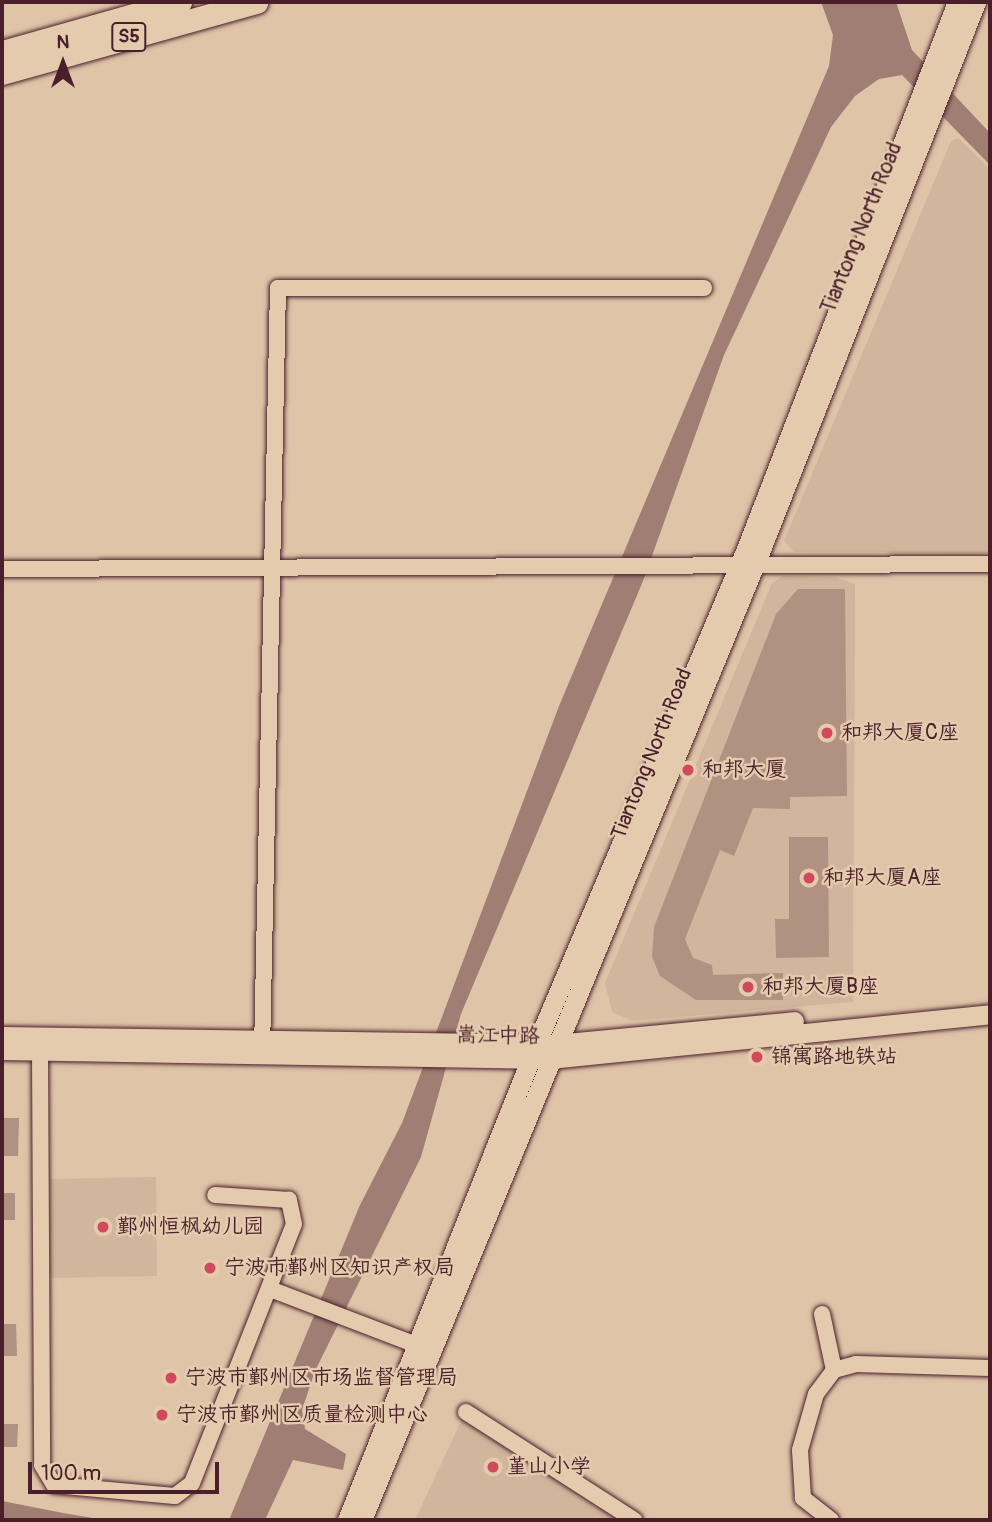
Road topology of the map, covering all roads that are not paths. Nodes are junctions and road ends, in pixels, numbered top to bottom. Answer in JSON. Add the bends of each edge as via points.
{"nodes":[{"id":1,"x":180,"y":2,"type":"edge"},
{"id":2,"x":256,"y":2,"type":"edge"},
{"id":3,"x":957,"y":2,"type":"edge"},
{"id":4,"x":976,"y":2,"type":"edge"},
{"id":5,"x":2,"y":52,"type":"edge"},
{"id":6,"x":2,"y":72,"type":"edge"},
{"id":7,"x":704,"y":288,"type":"dead end"},
{"id":8,"x":811,"y":402,"type":"junction"},
{"id":9,"x":746,"y":560,"type":"junction"},
{"id":10,"x":990,"y":564,"type":"edge"},
{"id":11,"x":2,"y":569,"type":"edge"},
{"id":12,"x":274,"y":570,"type":"junction"},
{"id":13,"x":990,"y":1002,"type":"edge"},
{"id":14,"x":990,"y":1014,"type":"edge"},
{"id":15,"x":2,"y":1036,"type":"edge"},
{"id":16,"x":262,"y":1046,"type":"junction"},
{"id":17,"x":2,"y":1051,"type":"edge"},
{"id":18,"x":40,"y":1051,"type":"junction"},
{"id":19,"x":543,"y":1051,"type":"junction"},
{"id":20,"x":215,"y":1195,"type":"dead end"},
{"id":21,"x":270,"y":1289,"type":"junction"},
{"id":22,"x":822,"y":1314,"type":"dead end"},
{"id":23,"x":419,"y":1346,"type":"junction"},
{"id":24,"x":990,"y":1368,"type":"edge"},
{"id":25,"x":834,"y":1370,"type":"junction"},
{"id":26,"x":466,"y":1412,"type":"dead end"},
{"id":27,"x":347,"y":1520,"type":"edge"},
{"id":28,"x":362,"y":1520,"type":"edge"},
{"id":29,"x":634,"y":1520,"type":"edge"},
{"id":30,"x":831,"y":1520,"type":"edge"}],
"edges":[{"from":1,"to":5,"type":"highway","number":"S5"},
{"from":2,"to":6,"type":"highway","number":"S5"},
{"from":3,"to":8,"type":"main road","name":"Tiantong North Road"},
{"from":4,"to":8,"type":"main road","name":"Tiantong North Road"},
{"from":7,"to":12,"type":"street","via":[[278,288]]},
{"from":8,"to":9,"type":"main road","name":"Tiantong North Road"},
{"from":9,"to":10,"type":"street"},
{"from":9,"to":12,"type":"street"},
{"from":9,"to":19,"type":"main road","name":"Tiantong North Road"},
{"from":11,"to":12,"type":"street"},
{"from":12,"to":16,"type":"street"},
{"from":13,"to":19,"type":"main road","name":"嵩江中路"},
{"from":14,"to":19,"type":"main road","name":"嵩江中路"},
{"from":15,"to":16,"type":"main road","name":"嵩江中路"},
{"from":16,"to":18,"type":"main road","name":"嵩江中路"},
{"from":16,"to":19,"type":"main road","name":"嵩江中路"},
{"from":16,"to":19,"type":"main road","name":"嵩江中路","via":[[471,1058]]},
{"from":17,"to":18,"type":"main road","name":"嵩江中路"},
{"from":18,"to":21,"type":"street","via":[[46,1479],[65,1489],[118,1494],[175,1496],[187,1491]]},
{"from":19,"to":23,"type":"main road"},
{"from":19,"to":28,"type":"main road","name":"Tiantong North Road"},
{"from":20,"to":21,"type":"street","via":[[277,1195],[294,1207],[290,1240]]},
{"from":21,"to":23,"type":"street"},
{"from":22,"to":25,"type":"street"},
{"from":23,"to":27,"type":"main road"},
{"from":24,"to":25,"type":"street","via":[[856,1364]]},
{"from":25,"to":30,"type":"street","via":[[816,1394],[800,1450],[803,1498]]},
{"from":26,"to":29,"type":"street"}]}
